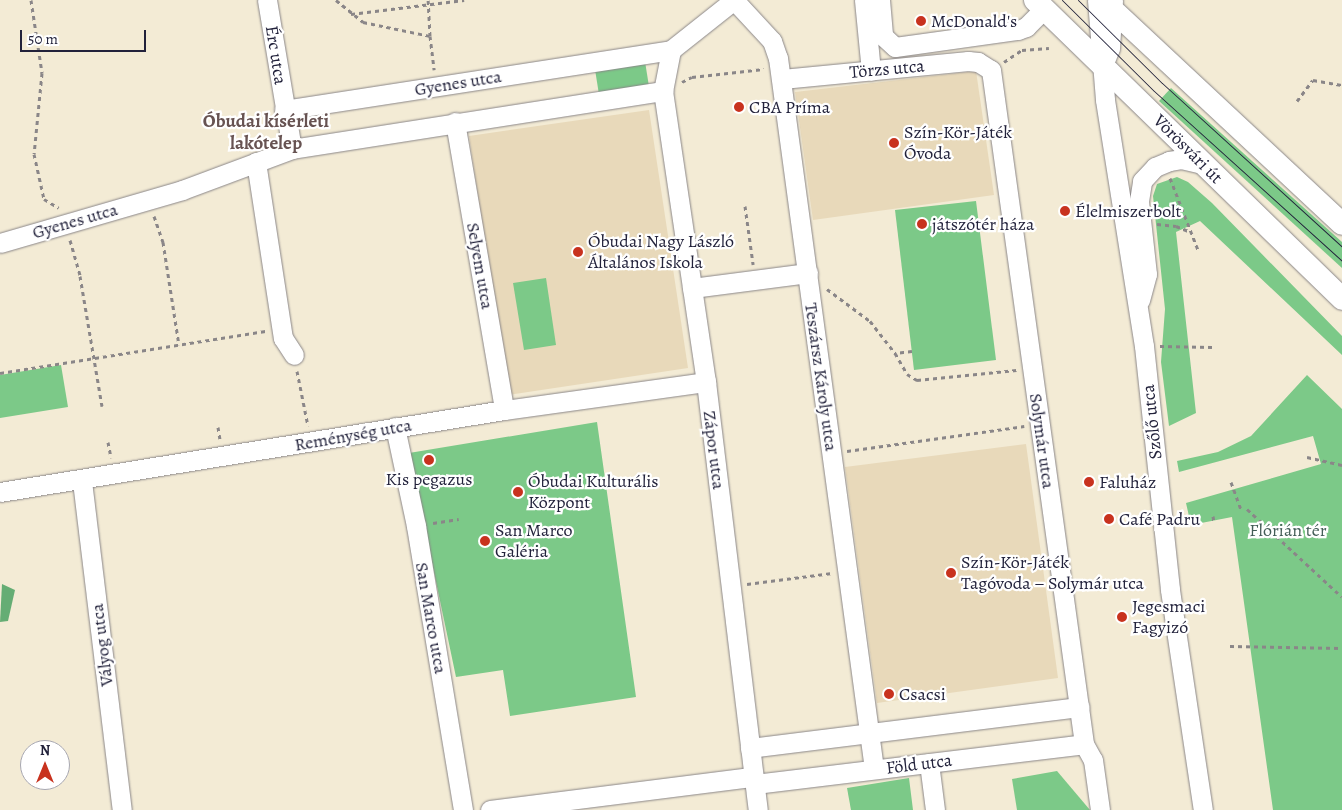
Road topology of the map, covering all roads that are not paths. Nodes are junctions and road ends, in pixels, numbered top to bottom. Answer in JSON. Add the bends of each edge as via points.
{"nodes":[{"id":1,"x":267,"y":0,"type":"edge"},
{"id":2,"x":734,"y":0,"type":"edge"},
{"id":3,"x":864,"y":0,"type":"edge"},
{"id":4,"x":880,"y":0,"type":"edge"},
{"id":5,"x":1106,"y":2,"type":"edge"},
{"id":6,"x":1039,"y":5,"type":"edge"},
{"id":7,"x":671,"y":50,"type":"junction"},
{"id":8,"x":1102,"y":65,"type":"junction"},
{"id":9,"x":991,"y":70,"type":"joint"},
{"id":10,"x":871,"y":71,"type":"junction"},
{"id":11,"x":781,"y":73,"type":"junction"},
{"id":12,"x":662,"y":91,"type":"junction"},
{"id":13,"x":284,"y":110,"type":"junction"},
{"id":14,"x":455,"y":122,"type":"junction"},
{"id":15,"x":292,"y":148,"type":"junction"},
{"id":16,"x":256,"y":162,"type":"junction"},
{"id":17,"x":1203,"y":164,"type":"junction"},
{"id":18,"x":1342,"y":224,"type":"edge"},
{"id":19,"x":0,"y":243,"type":"edge"},
{"id":20,"x":808,"y":277,"type":"junction"},
{"id":21,"x":692,"y":288,"type":"junction"},
{"id":22,"x":1342,"y":299,"type":"edge"},
{"id":23,"x":1138,"y":306,"type":"junction"},
{"id":24,"x":294,"y":355,"type":"road end"},
{"id":25,"x":706,"y":382,"type":"junction"},
{"id":26,"x":504,"y":410,"type":"junction"},
{"id":27,"x":395,"y":427,"type":"junction"},
{"id":28,"x":82,"y":481,"type":"junction"},
{"id":29,"x":0,"y":492,"type":"edge"},
{"id":30,"x":1079,"y":707,"type":"junction"},
{"id":31,"x":869,"y":734,"type":"junction"},
{"id":32,"x":1084,"y":744,"type":"junction"},
{"id":33,"x":750,"y":748,"type":"junction"},
{"id":34,"x":929,"y":763,"type":"junction"},
{"id":35,"x":874,"y":770,"type":"junction"},
{"id":36,"x":754,"y":781,"type":"junction"},
{"id":37,"x":563,"y":806,"type":"edge"},
{"id":38,"x":122,"y":810,"type":"edge"},
{"id":39,"x":463,"y":810,"type":"edge"},
{"id":40,"x":490,"y":810,"type":"edge"},
{"id":41,"x":758,"y":810,"type":"edge"},
{"id":42,"x":935,"y":810,"type":"edge"},
{"id":43,"x":1100,"y":810,"type":"edge"},
{"id":44,"x":1203,"y":810,"type":"edge"}],
"edges":[{"from":1,"to":13,"type":"street","name":"Érc utca"},
{"from":2,"to":7,"type":"street","name":"Gyenes utca"},
{"from":2,"to":11,"type":"street","name":"Teszársz Károly utca","via":[[772,41]]},
{"from":3,"to":10,"type":"street"},
{"from":4,"to":6,"type":"street","via":[[883,36],[895,47],[1018,30],[1026,27]]},
{"from":5,"to":8,"type":"street","name":"Szőlő utca"},
{"from":5,"to":18,"type":"main road"},
{"from":6,"to":8,"type":"main road","name":"Vörösvári út"},
{"from":7,"to":12,"type":"street"},
{"from":7,"to":13,"type":"street","name":"Gyenes utca"},
{"from":8,"to":17,"type":"main road","name":"Vörösvári út"},
{"from":8,"to":23,"type":"street","name":"Szőlő utca"},
{"from":9,"to":10,"type":"street","name":"Törzs utca","via":[[978,62],[968,61]]},
{"from":9,"to":30,"type":"street","name":"Solymár utca"},
{"from":10,"to":11,"type":"street","name":"Törzs utca"},
{"from":11,"to":20,"type":"street","name":"Teszársz Károly utca"},
{"from":12,"to":14,"type":"street","name":"Gyenes utca"},
{"from":12,"to":21,"type":"street","name":"Zápor utca"},
{"from":13,"to":15,"type":"street"},
{"from":14,"to":15,"type":"street","name":"Gyenes utca"},
{"from":14,"to":26,"type":"street","name":"Selyem utca"},
{"from":15,"to":16,"type":"street","name":"Gyenes utca"},
{"from":16,"to":19,"type":"street","name":"Gyenes utca","via":[[148,200]]},
{"from":16,"to":24,"type":"street","via":[[283,338]]},
{"from":17,"to":22,"type":"main road","name":"Vörösvári út"},
{"from":17,"to":23,"type":"street","via":[[1169,161],[1155,167],[1142,182],[1139,201],[1147,274]]},
{"from":20,"to":21,"type":"street"},
{"from":20,"to":31,"type":"street","name":"Teszársz Károly utca"},
{"from":21,"to":25,"type":"street","name":"Zápor utca"},
{"from":23,"to":44,"type":"street","name":"Szőlő utca","via":[[1170,590]]},
{"from":25,"to":26,"type":"street","name":"Reménység utca"},
{"from":25,"to":33,"type":"street","name":"Zápor utca"},
{"from":26,"to":27,"type":"street","name":"Reménység utca"},
{"from":27,"to":28,"type":"street","name":"Reménység utca"},
{"from":27,"to":39,"type":"street","name":"San Marco utca","via":[[416,526]]},
{"from":28,"to":29,"type":"street","name":"Reménység utca"},
{"from":28,"to":38,"type":"street","name":"Vályog utca"},
{"from":30,"to":31,"type":"street","name":"Föld utca"},
{"from":30,"to":32,"type":"street","name":"Solymár utca"},
{"from":31,"to":33,"type":"street","name":"Föld utca"},
{"from":31,"to":35,"type":"street","name":"Teszársz Károly utca"},
{"from":32,"to":34,"type":"street","name":"Föld utca"},
{"from":32,"to":43,"type":"street","name":"Solymár utca","via":[[1093,760]]},
{"from":33,"to":36,"type":"street","name":"Zápor utca"},
{"from":34,"to":35,"type":"street","name":"Föld utca"},
{"from":34,"to":42,"type":"street"},
{"from":35,"to":36,"type":"street","name":"Föld utca"},
{"from":36,"to":37,"type":"street","name":"Föld utca"},
{"from":36,"to":41,"type":"street","name":"Zápor utca"},
{"from":37,"to":40,"type":"street","name":"Föld utca"}]}
